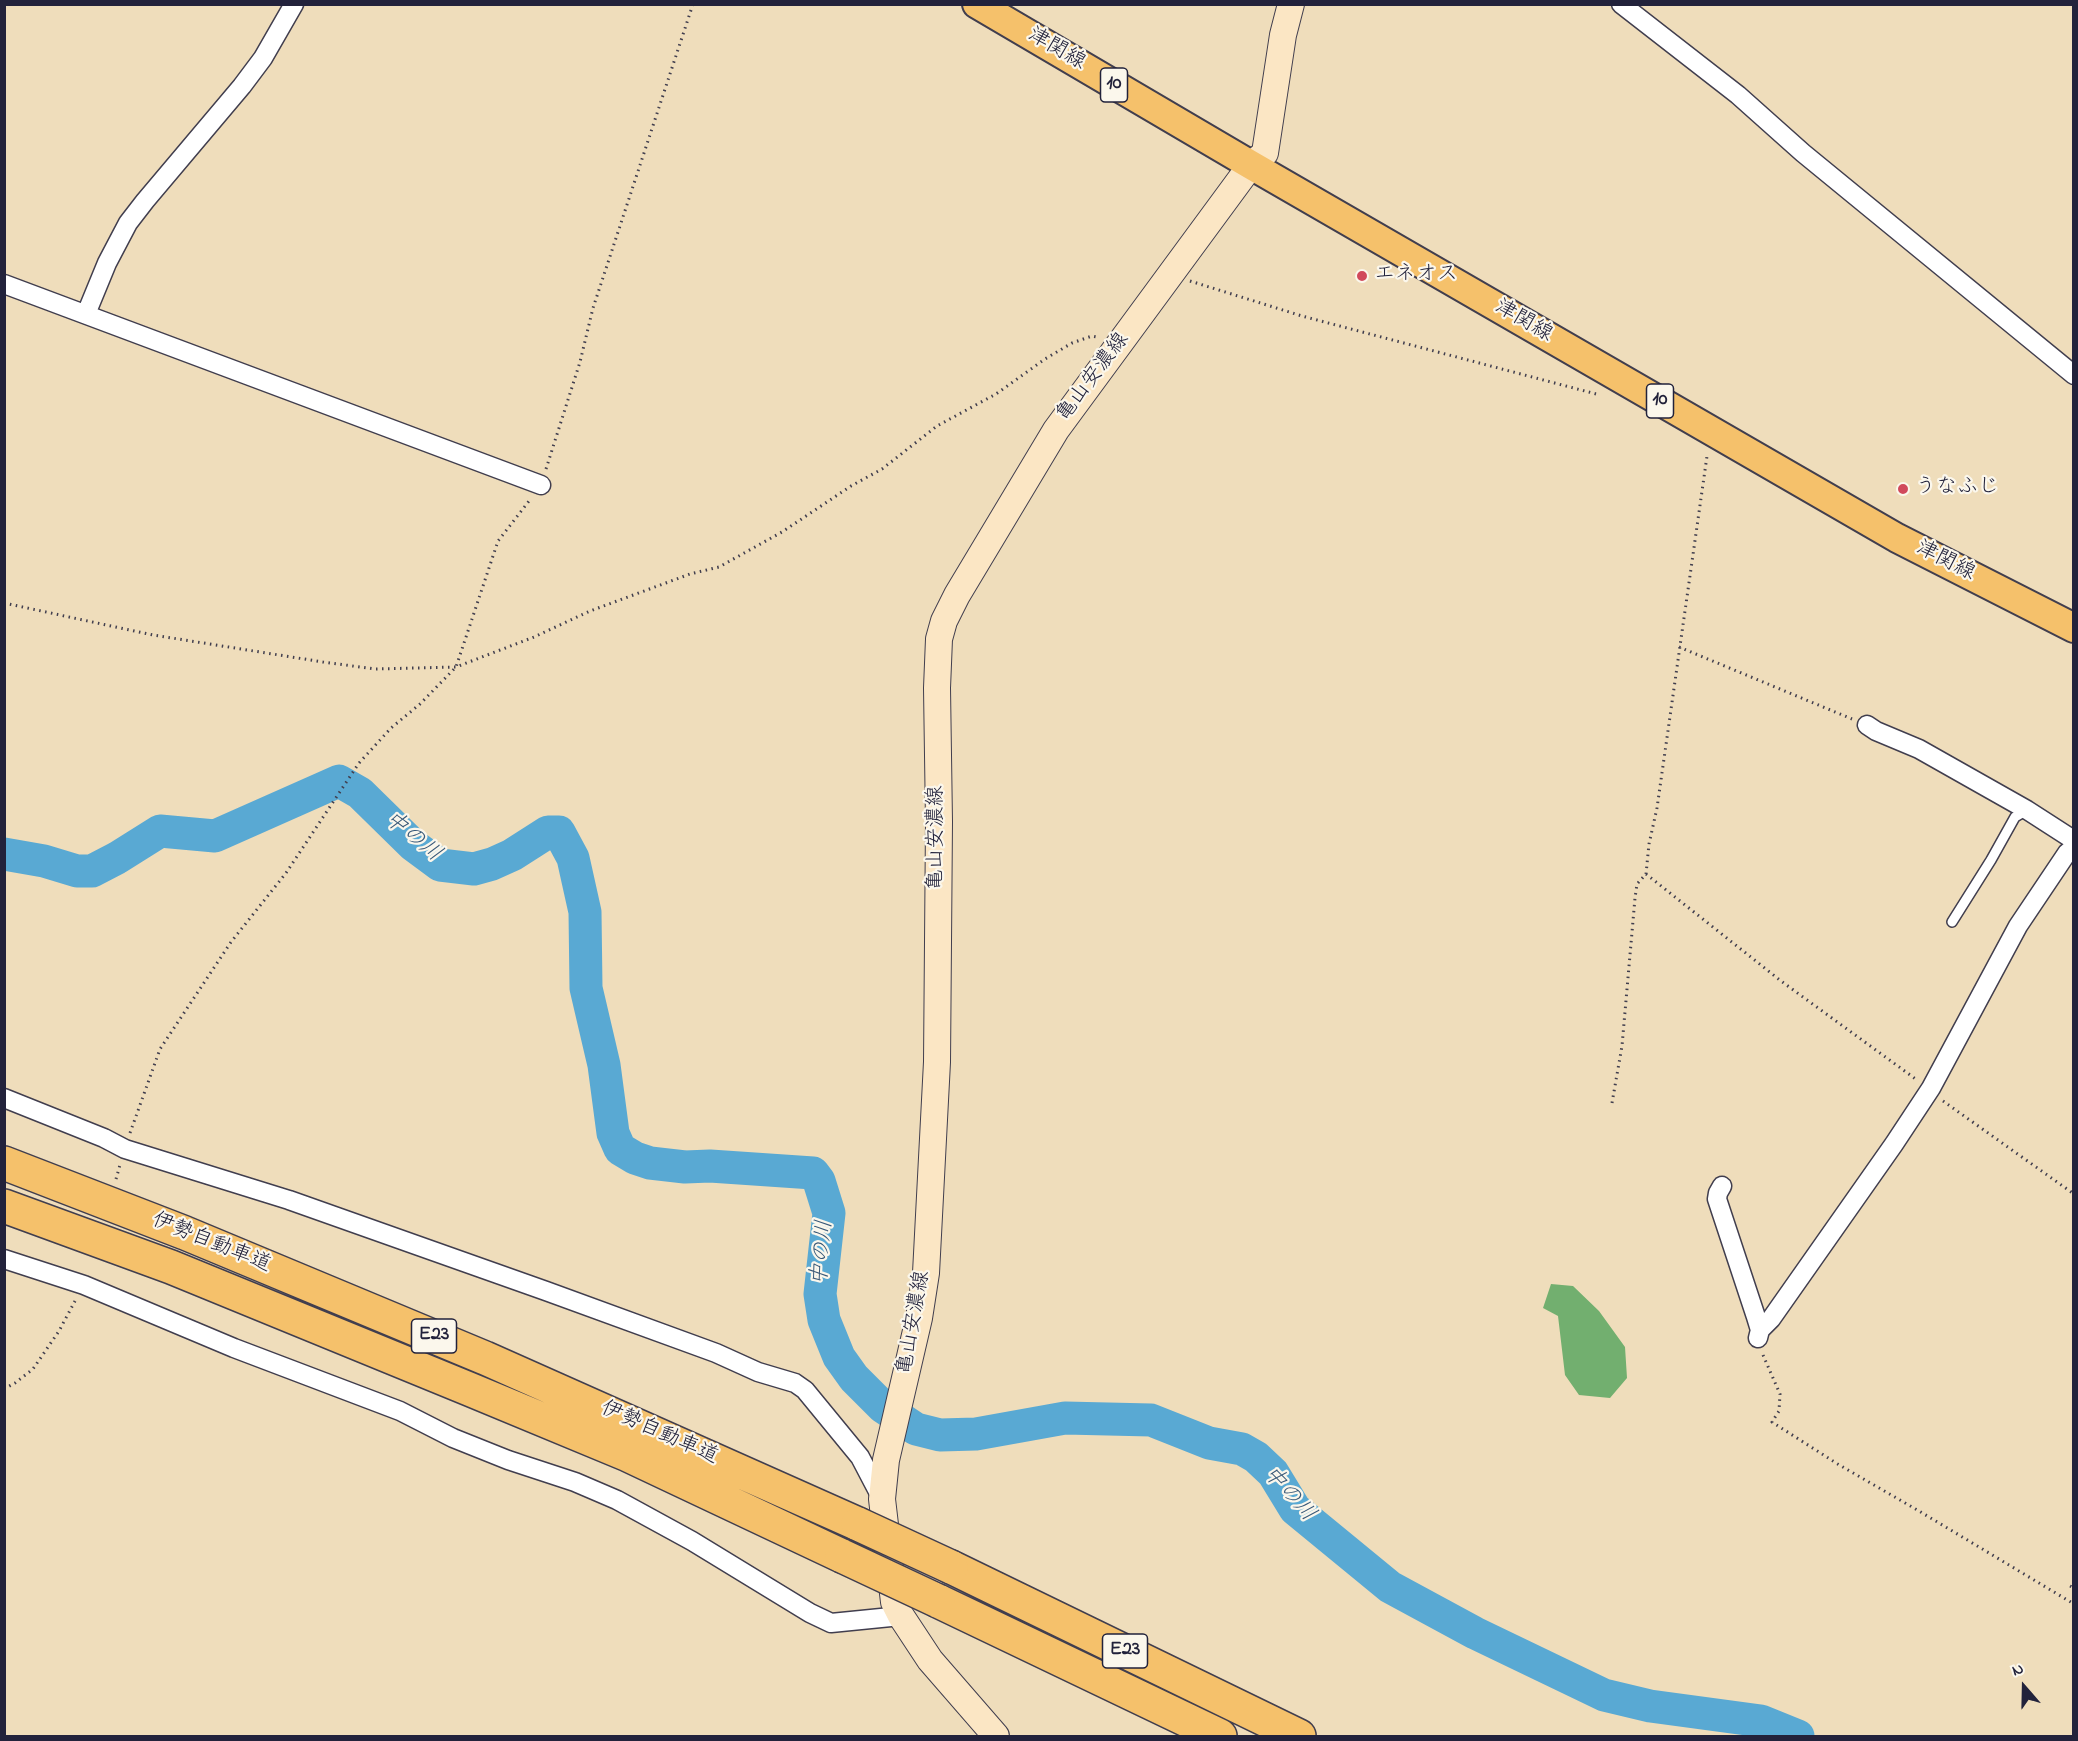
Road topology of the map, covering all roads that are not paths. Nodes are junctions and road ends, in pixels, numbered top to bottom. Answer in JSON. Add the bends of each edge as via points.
{"nodes":[{"id":1,"x":294,"y":4,"type":"edge"},
{"id":2,"x":977,"y":4,"type":"edge"},
{"id":3,"x":1291,"y":4,"type":"edge"},
{"id":4,"x":1621,"y":4,"type":"edge"},
{"id":5,"x":1251,"y":165,"type":"junction"},
{"id":6,"x":4,"y":284,"type":"edge"},
{"id":7,"x":86,"y":314,"type":"junction"},
{"id":8,"x":2073,"y":375,"type":"edge"},
{"id":9,"x":542,"y":485,"type":"road end"},
{"id":10,"x":2073,"y":628,"type":"edge"},
{"id":11,"x":1867,"y":725,"type":"road end"},
{"id":12,"x":2027,"y":810,"type":"junction"},
{"id":13,"x":2073,"y":841,"type":"edge"},
{"id":14,"x":1952,"y":922,"type":"dead end"},
{"id":15,"x":4,"y":1098,"type":"edge"},
{"id":16,"x":4,"y":1163,"type":"edge"},
{"id":17,"x":1722,"y":1186,"type":"dead end"},
{"id":18,"x":4,"y":1206,"type":"edge"},
{"id":19,"x":4,"y":1259,"type":"edge"},
{"id":20,"x":882,"y":1499,"type":"junction"},
{"id":21,"x":901,"y":1616,"type":"junction"},
{"id":22,"x":996,"y":1737,"type":"edge"},
{"id":23,"x":1220,"y":1737,"type":"edge"},
{"id":24,"x":1299,"y":1737,"type":"edge"}],
"edges":[{"from":1,"to":7,"type":"street","via":[[242,86],[128,223]]},
{"from":2,"to":5,"type":"main road","name":"津関線","number":"10"},
{"from":3,"to":5,"type":"main road","name":"亀山安濃線","via":[[1265,153]]},
{"from":4,"to":8,"type":"street","via":[[1738,95]]},
{"from":5,"to":10,"type":"main road","name":"津関線","number":"10","via":[[1897,538]]},
{"from":5,"to":20,"type":"main road","name":"亀山安濃線","via":[[1056,430],[957,595],[939,639],[937,1051],[926,1273],[886,1460]]},
{"from":6,"to":7,"type":"street"},
{"from":7,"to":9,"type":"street"},
{"from":11,"to":12,"type":"street","via":[[1919,749]]},
{"from":12,"to":13,"type":"street"},
{"from":12,"to":14,"type":"lane","via":[[2015,817]]},
{"from":13,"to":17,"type":"street","via":[[2018,926],[1930,1090],[1759,1335],[1717,1199]]},
{"from":15,"to":20,"type":"street","via":[[125,1149],[290,1200],[795,1383],[860,1457]]},
{"from":16,"to":24,"type":"highway","name":"伊勢自動車道","number":"E23","bridge":true,"via":[[185,1233],[485,1358],[951,1567]]},
{"from":18,"to":23,"type":"highway","name":"伊勢自動車道","number":"E23","bridge":true,"via":[[171,1267],[628,1455]]},
{"from":19,"to":21,"type":"street","via":[[84,1285],[234,1348],[400,1410],[453,1438],[617,1500],[831,1623]]},
{"from":20,"to":21,"type":"main road","name":"亀山安濃線","via":[[894,1602]]},
{"from":21,"to":22,"type":"main road","name":"亀山安濃線","via":[[930,1660]]}]}
